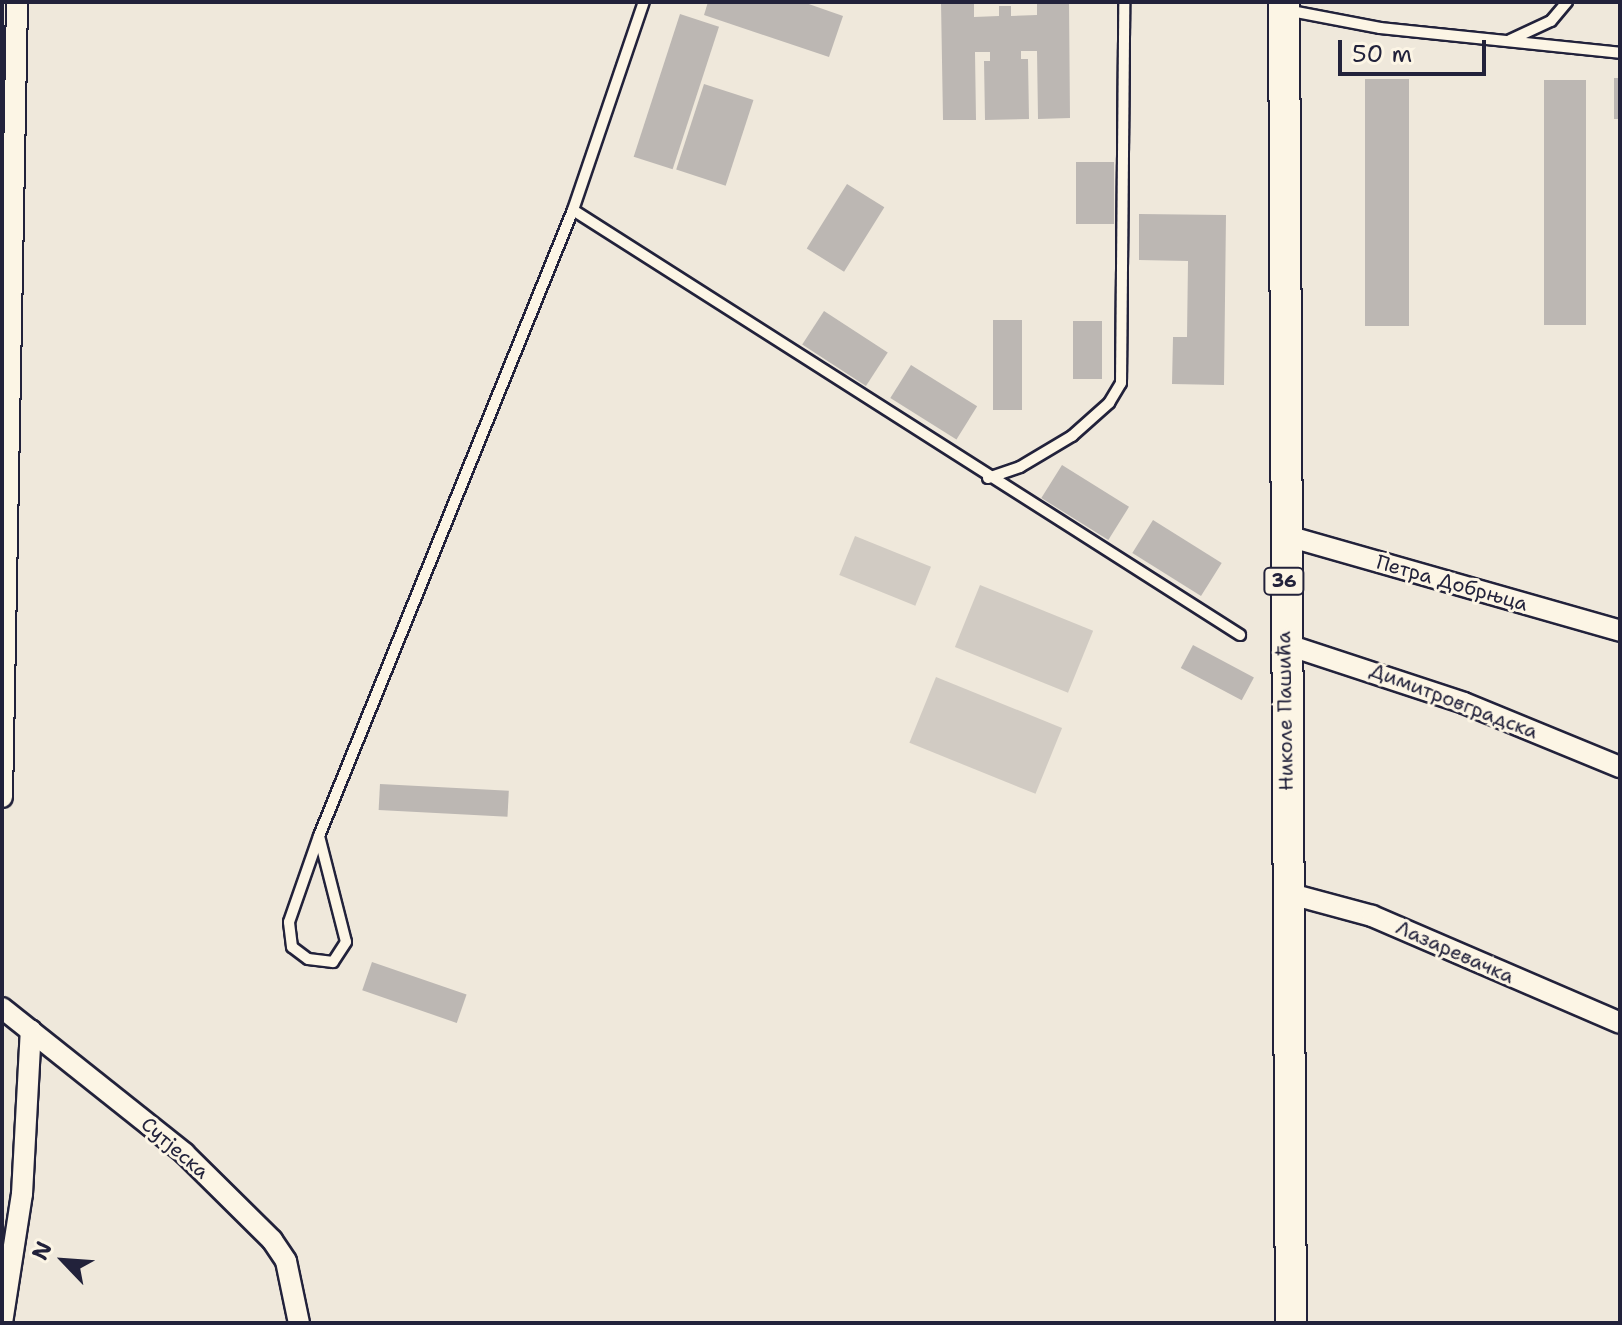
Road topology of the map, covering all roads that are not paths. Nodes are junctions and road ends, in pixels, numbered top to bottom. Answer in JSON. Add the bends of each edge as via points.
{"nodes":[{"id":1,"x":17,"y":2,"type":"edge"},
{"id":2,"x":644,"y":2,"type":"edge"},
{"id":3,"x":1124,"y":2,"type":"edge"},
{"id":4,"x":1567,"y":2,"type":"edge"},
{"id":5,"x":1284,"y":6,"type":"edge"},
{"id":6,"x":1509,"y":40,"type":"junction"},
{"id":7,"x":1620,"y":53,"type":"edge"},
{"id":8,"x":573,"y":210,"type":"junction"},
{"id":9,"x":988,"y":478,"type":"junction"},
{"id":10,"x":1284,"y":535,"type":"junction"},
{"id":11,"x":1620,"y":631,"type":"edge"},
{"id":12,"x":1240,"y":635,"type":"dead end"},
{"id":13,"x":1285,"y":644,"type":"junction"},
{"id":14,"x":1620,"y":767,"type":"edge"},
{"id":15,"x":2,"y":797,"type":"edge"},
{"id":16,"x":319,"y":836,"type":"junction"},
{"id":17,"x":1287,"y":893,"type":"junction"},
{"id":18,"x":2,"y":1008,"type":"edge"},
{"id":19,"x":1620,"y":1023,"type":"edge"},
{"id":20,"x":31,"y":1030,"type":"junction"},
{"id":21,"x":2,"y":1323,"type":"edge"},
{"id":22,"x":299,"y":1323,"type":"edge"},
{"id":23,"x":1291,"y":1323,"type":"edge"}],
"edges":[{"from":1,"to":15,"type":"street"},
{"from":2,"to":8,"type":"lane"},
{"from":3,"to":9,"type":"lane","via":[[1121,383],[1109,403],[1072,436],[1020,467]]},
{"from":4,"to":6,"type":"lane","via":[[1551,21]]},
{"from":5,"to":6,"type":"lane","via":[[1380,28]]},
{"from":5,"to":10,"type":"main road","name":"Николе Пашића","number":"36"},
{"from":6,"to":7,"type":"lane"},
{"from":8,"to":9,"type":"lane"},
{"from":8,"to":16,"type":"lane"},
{"from":9,"to":12,"type":"lane"},
{"from":10,"to":11,"type":"street","name":"Петра Добрњца"},
{"from":10,"to":13,"type":"main road","name":"Николе Пашића","number":"36"},
{"from":13,"to":14,"type":"street","name":"Димитровградска","via":[[1464,703]]},
{"from":13,"to":17,"type":"main road","name":"Николе Пашића","number":"36"},
{"from":16,"to":16,"type":"lane","via":[[289,922],[292,947],[308,959],[333,962],[346,942]]},
{"from":17,"to":19,"type":"street","name":"Лазаревачка","via":[[1372,916]]},
{"from":17,"to":23,"type":"main road","name":"Николе Пашића","number":"36"},
{"from":18,"to":20,"type":"street","name":"Сутјеска"},
{"from":20,"to":21,"type":"street","via":[[22,1194]]},
{"from":20,"to":22,"type":"street","name":"Сутјеска","via":[[184,1153],[272,1240],[286,1261]]}]}
